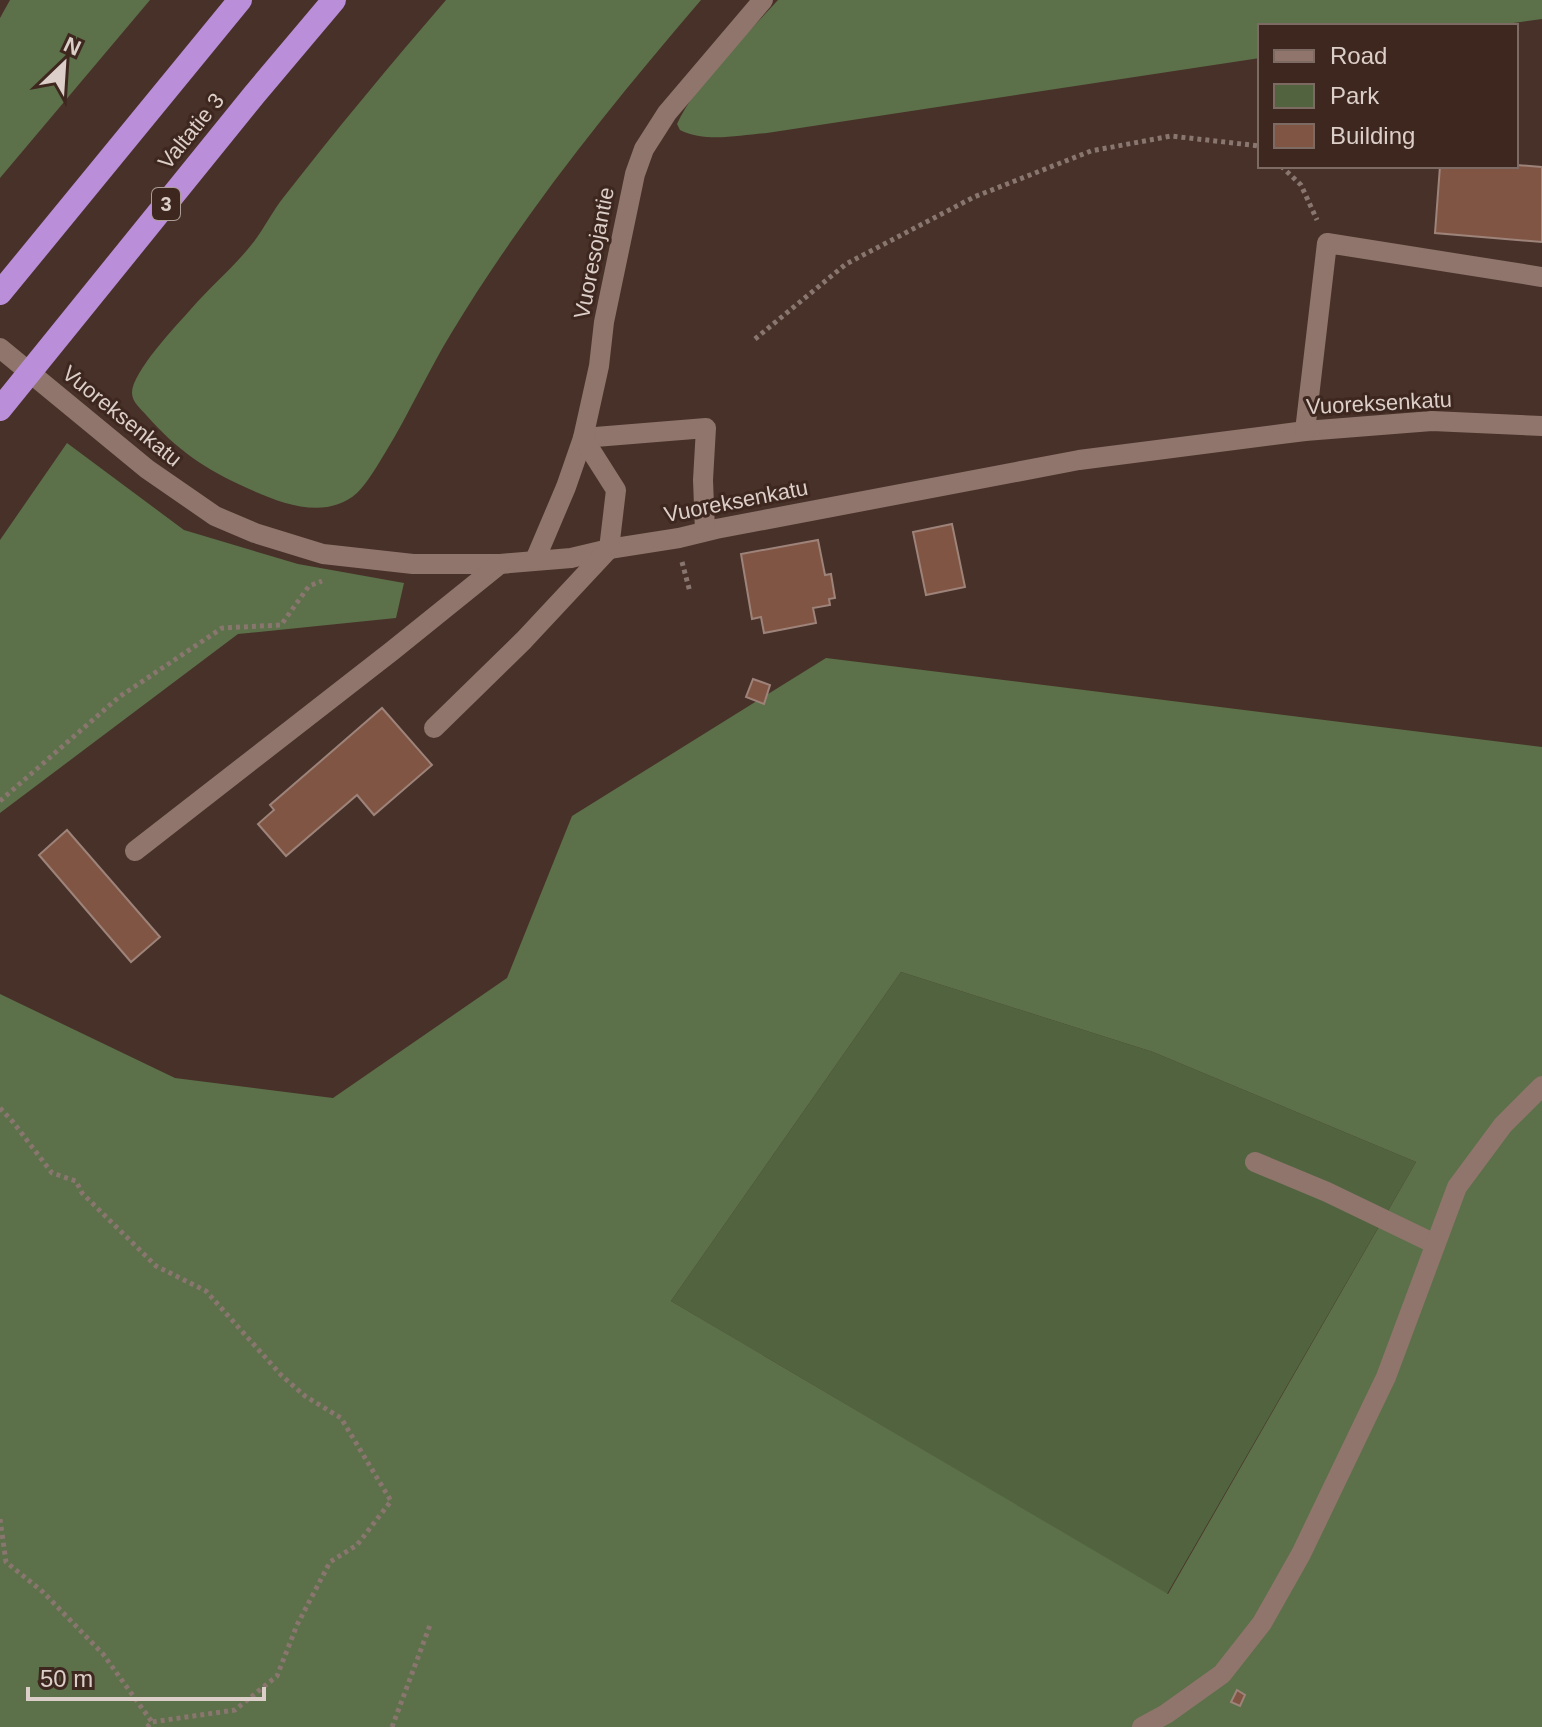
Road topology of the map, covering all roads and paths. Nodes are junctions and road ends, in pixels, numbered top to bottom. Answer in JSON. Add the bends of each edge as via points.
{"nodes":[{"id":1,"x":240,"y":0,"type":"edge"},
{"id":2,"x":334,"y":0,"type":"edge"},
{"id":3,"x":763,"y":0,"type":"edge"},
{"id":4,"x":1258,"y":146,"type":"edge"},
{"id":5,"x":1283,"y":168,"type":"edge"},
{"id":6,"x":1327,"y":243,"type":"junction"},
{"id":7,"x":1542,"y":277,"type":"edge"},
{"id":8,"x":0,"y":293,"type":"edge"},
{"id":9,"x":755,"y":339,"type":"dead end"},
{"id":10,"x":0,"y":348,"type":"edge"},
{"id":11,"x":0,"y":409,"type":"edge"},
{"id":12,"x":1542,"y":426,"type":"edge"},
{"id":13,"x":1305,"y":431,"type":"junction"},
{"id":14,"x":583,"y":438,"type":"junction"},
{"id":15,"x":705,"y":531,"type":"junction"},
{"id":16,"x":609,"y":549,"type":"junction"},
{"id":17,"x":535,"y":560,"type":"junction"},
{"id":18,"x":500,"y":564,"type":"junction"},
{"id":19,"x":328,"y":579,"type":"dead end"},
{"id":20,"x":434,"y":728,"type":"dead end"},
{"id":21,"x":0,"y":801,"type":"edge"},
{"id":22,"x":135,"y":851,"type":"dead end"},
{"id":23,"x":1542,"y":1086,"type":"edge"},
{"id":24,"x":0,"y":1108,"type":"edge"},
{"id":25,"x":1255,"y":1162,"type":"dead end"},
{"id":26,"x":1435,"y":1244,"type":"junction"},
{"id":27,"x":0,"y":1519,"type":"edge"},
{"id":28,"x":430,"y":1625,"type":"dead end"},
{"id":29,"x":150,"y":1725,"type":"edge"},
{"id":30,"x":392,"y":1727,"type":"edge"},
{"id":31,"x":1142,"y":1727,"type":"edge"}],
"edges":[{"from":1,"to":8,"type":"highway","name":"Valtatie 3"},
{"from":2,"to":11,"type":"highway","name":"Valtatie 3","number":"3"},
{"from":3,"to":14,"type":"street","name":"Vuoresojantie","via":[[667,113],[644,149]]},
{"from":4,"to":9,"type":"path","via":[[1171,136],[1091,151],[974,197],[846,264]]},
{"from":5,"to":6,"type":"path","via":[[1301,185]]},
{"from":6,"to":7,"type":"street"},
{"from":6,"to":13,"type":"street"},
{"from":10,"to":18,"type":"street","name":"Vuoreksenkatu","via":[[147,469],[215,516],[323,554],[413,564]]},
{"from":12,"to":13,"type":"street","name":"Vuoreksenkatu","via":[[1432,421]]},
{"from":13,"to":15,"type":"street","name":"Vuoreksenkatu","via":[[1079,460]]},
{"from":14,"to":15,"type":"street","via":[[706,428]]},
{"from":14,"to":16,"type":"street","via":[[616,490]]},
{"from":14,"to":17,"type":"street","name":"Vuoresojantie"},
{"from":15,"to":16,"type":"street","name":"Vuoreksenkatu"},
{"from":16,"to":17,"type":"street","name":"Vuoreksenkatu"},
{"from":16,"to":20,"type":"street"},
{"from":17,"to":18,"type":"street","name":"Vuoreksenkatu"},
{"from":18,"to":22,"type":"street"},
{"from":19,"to":21,"type":"path","via":[[309,586],[281,625],[222,628],[119,697]]},
{"from":23,"to":26,"type":"street","via":[[1503,1125],[1457,1187]]},
{"from":24,"to":29,"type":"path","via":[[52,1173],[76,1181],[156,1266],[206,1291],[282,1376],[341,1418],[391,1501],[357,1545],[330,1562],[277,1676],[235,1710]]},
{"from":25,"to":26,"type":"street"},
{"from":26,"to":31,"type":"street","via":[[1386,1377],[1262,1623],[1222,1674]]},
{"from":27,"to":29,"type":"path","via":[[6,1562],[103,1654]]},
{"from":28,"to":30,"type":"path"}]}
